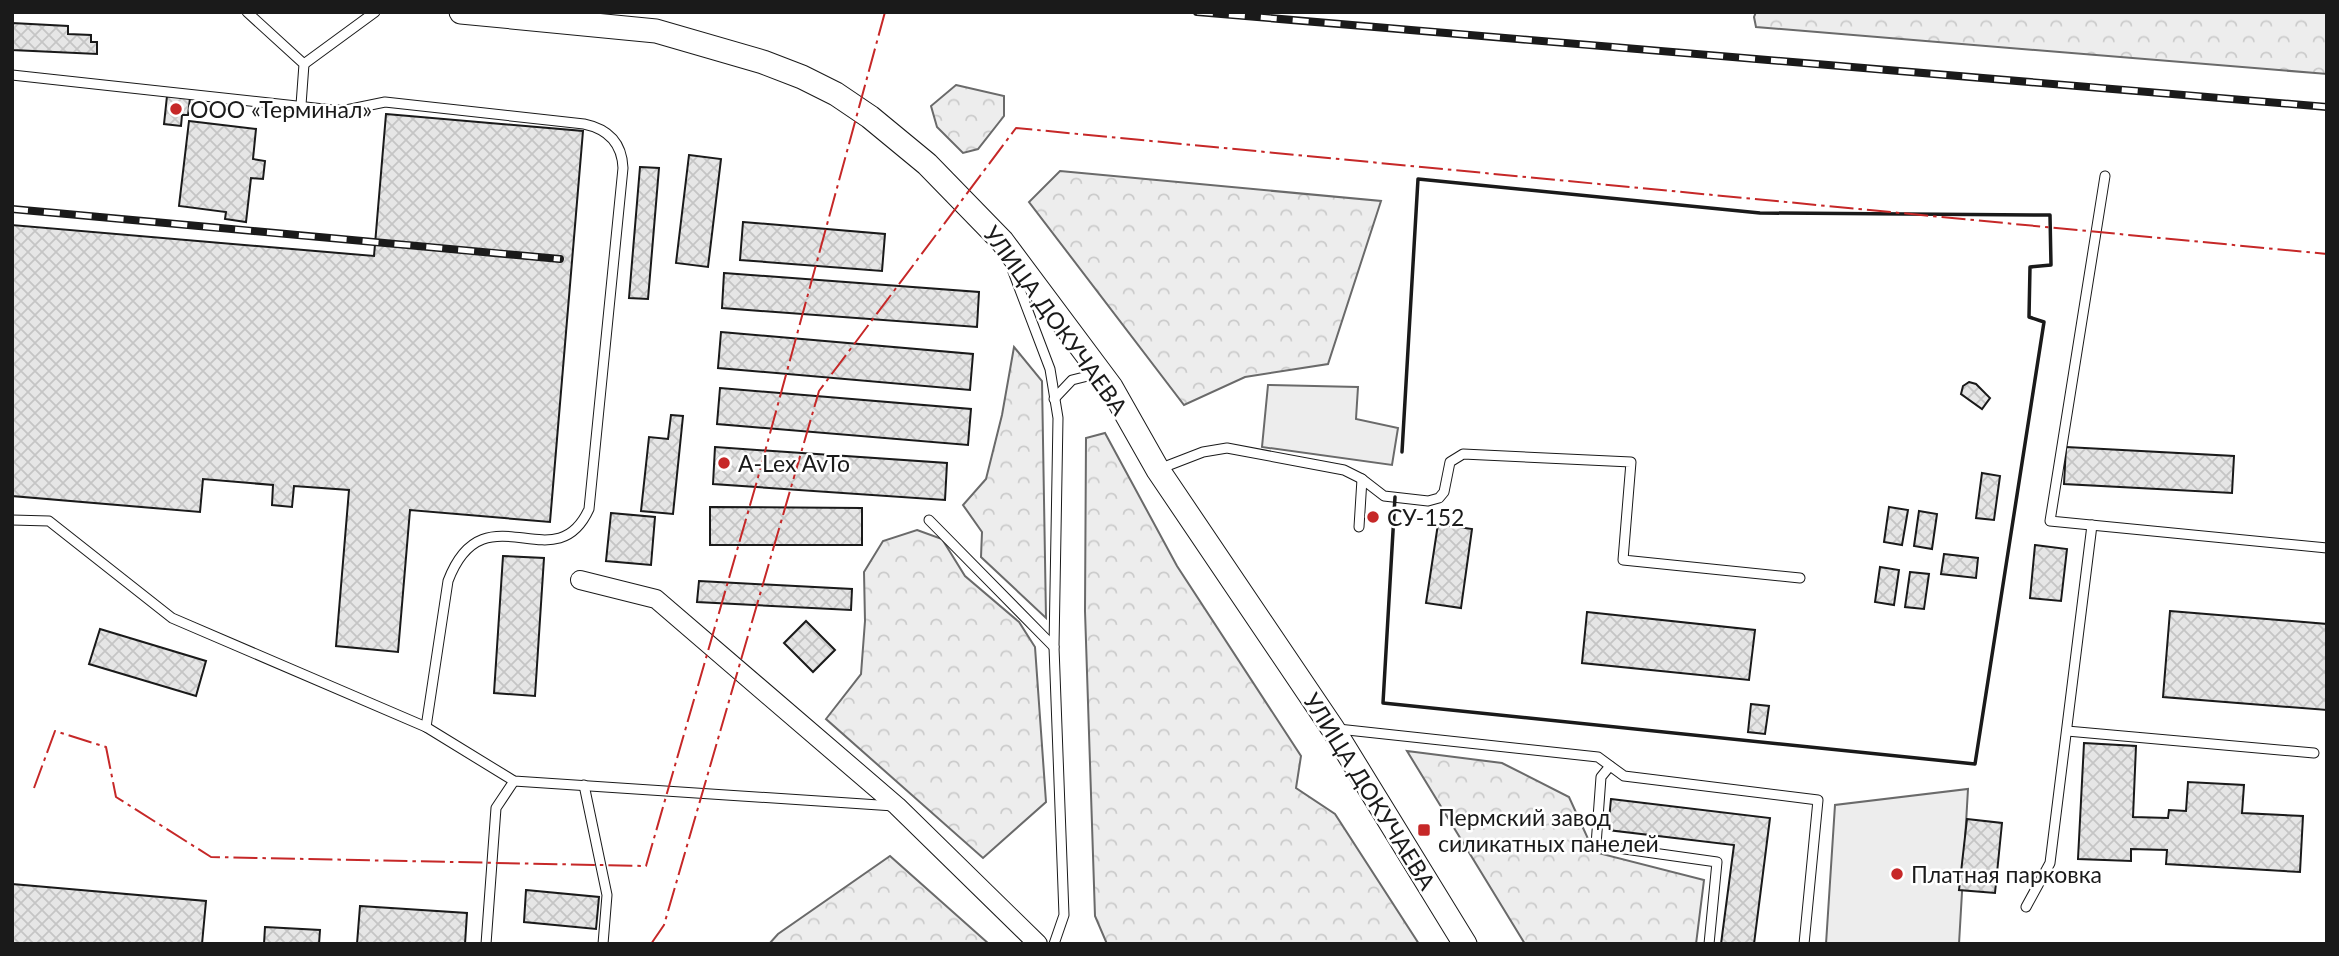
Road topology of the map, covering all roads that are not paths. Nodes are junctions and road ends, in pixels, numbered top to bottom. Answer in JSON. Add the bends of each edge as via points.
{"nodes":[{"id":1,"x":247,"y":12,"type":"edge"},
{"id":2,"x":375,"y":12,"type":"edge"},
{"id":3,"x":461,"y":12,"type":"edge"},
{"id":4,"x":304,"y":64,"type":"junction"},
{"id":5,"x":12,"y":75,"type":"edge"},
{"id":6,"x":301,"y":105,"type":"junction"},
{"id":7,"x":2105,"y":176,"type":"dead end"},
{"id":8,"x":1002,"y":241,"type":"junction"},
{"id":9,"x":1100,"y":373,"type":"junction"},
{"id":10,"x":1054,"y":399,"type":"junction"},
{"id":11,"x":1157,"y":470,"type":"junction"},
{"id":12,"x":1362,"y":479,"type":"junction"},
{"id":13,"x":12,"y":520,"type":"edge"},
{"id":14,"x":929,"y":520,"type":"dead end"},
{"id":15,"x":2092,"y":525,"type":"junction"},
{"id":16,"x":1359,"y":527,"type":"dead end"},
{"id":17,"x":2327,"y":548,"type":"edge"},
{"id":18,"x":1800,"y":578,"type":"dead end"},
{"id":19,"x":580,"y":580,"type":"dead end"},
{"id":20,"x":1054,"y":647,"type":"junction"},
{"id":21,"x":426,"y":727,"type":"junction"},
{"id":22,"x":1333,"y":729,"type":"junction"},
{"id":23,"x":2067,"y":731,"type":"junction"},
{"id":24,"x":2315,"y":753,"type":"dead end"},
{"id":25,"x":1610,"y":766,"type":"junction"},
{"id":26,"x":514,"y":781,"type":"junction"},
{"id":27,"x":584,"y":785,"type":"junction"},
{"id":28,"x":897,"y":806,"type":"junction"},
{"id":29,"x":2026,"y":907,"type":"dead end"},
{"id":30,"x":486,"y":944,"type":"edge"},
{"id":31,"x":603,"y":944,"type":"edge"},
{"id":32,"x":1038,"y":944,"type":"edge"},
{"id":33,"x":1054,"y":944,"type":"edge"},
{"id":34,"x":1465,"y":944,"type":"edge"},
{"id":35,"x":1709,"y":944,"type":"edge"},
{"id":36,"x":1804,"y":944,"type":"edge"}],
"edges":[{"from":1,"to":4,"type":"lane"},
{"from":2,"to":4,"type":"lane"},
{"from":3,"to":8,"type":"main road","name":"УЛИЦА ДОКУЧАЕВА","via":[[656,31],[802,77],[870,117],[927,164]]},
{"from":4,"to":6,"type":"lane"},
{"from":5,"to":6,"type":"lane"},
{"from":6,"to":21,"type":"lane","via":[[346,110],[385,102],[584,124],[613,138],[622,156],[589,509],[584,521],[564,537],[546,540],[496,535],[478,539],[460,557],[448,581]]},
{"from":7,"to":15,"type":"lane","via":[[2050,521]]},
{"from":8,"to":9,"type":"main road","name":"УЛИЦА ДОКУЧАЕВА"},
{"from":8,"to":10,"type":"lane","via":[[1050,369]]},
{"from":9,"to":10,"type":"lane","via":[[1072,380]]},
{"from":9,"to":11,"type":"main road","name":"УЛИЦА ДОКУЧАЕВА"},
{"from":10,"to":20,"type":"lane","via":[[1058,418]]},
{"from":11,"to":12,"type":"lane","via":[[1227,448],[1344,470]]},
{"from":11,"to":22,"type":"main road","name":"УЛИЦА ДОКУЧАЕВА"},
{"from":12,"to":16,"type":"lane"},
{"from":12,"to":18,"type":"lane","via":[[1384,496],[1428,501],[1440,498],[1450,462],[1463,454],[1631,461],[1623,560]]},
{"from":13,"to":21,"type":"lane","via":[[49,521],[172,618]]},
{"from":14,"to":20,"type":"lane"},
{"from":15,"to":17,"type":"lane"},
{"from":15,"to":23,"type":"lane"},
{"from":19,"to":28,"type":"street","via":[[656,599]]},
{"from":20,"to":33,"type":"lane","via":[[1064,915]]},
{"from":21,"to":26,"type":"lane"},
{"from":22,"to":25,"type":"lane","via":[[1598,757]]},
{"from":22,"to":34,"type":"main road","name":"УЛИЦА ДОКУЧАЕВА"},
{"from":23,"to":24,"type":"lane"},
{"from":23,"to":29,"type":"lane","via":[[2050,863]]},
{"from":25,"to":35,"type":"lane","via":[[1601,777],[1596,845],[1717,862]]},
{"from":25,"to":36,"type":"lane","via":[[1624,776],[1818,800]]},
{"from":26,"to":27,"type":"lane"},
{"from":26,"to":30,"type":"lane","via":[[496,808]]},
{"from":27,"to":28,"type":"lane"},
{"from":27,"to":31,"type":"lane","via":[[607,895]]},
{"from":28,"to":32,"type":"street"}]}
